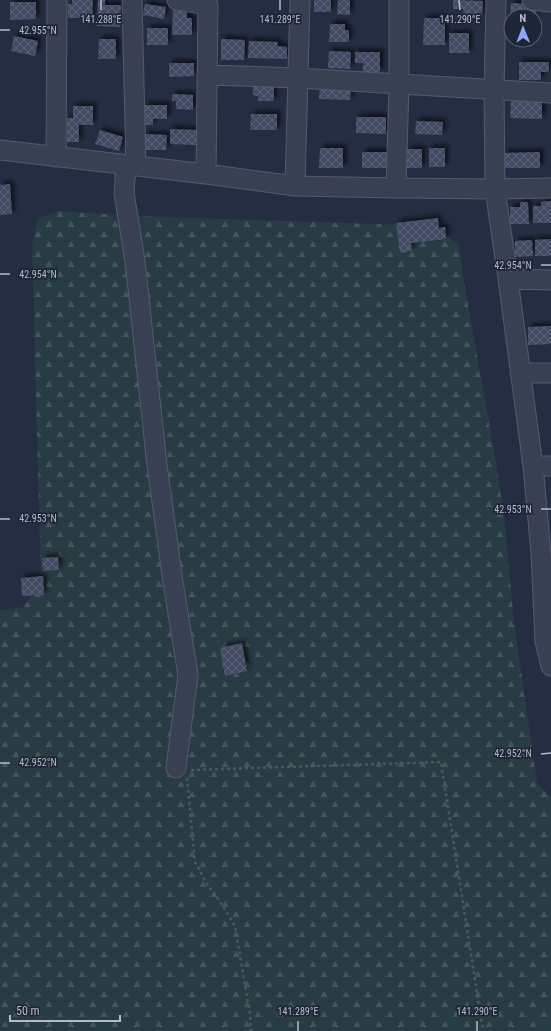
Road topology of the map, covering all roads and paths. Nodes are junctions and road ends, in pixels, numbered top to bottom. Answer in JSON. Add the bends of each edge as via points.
{"nodes":[{"id":1,"x":57,"y":0,"type":"edge"},
{"id":2,"x":132,"y":0,"type":"edge"},
{"id":3,"x":177,"y":0,"type":"edge"},
{"id":4,"x":300,"y":0,"type":"edge"},
{"id":5,"x":400,"y":0,"type":"edge"},
{"id":6,"x":496,"y":0,"type":"edge"},
{"id":7,"x":207,"y":76,"type":"junction"},
{"id":8,"x":298,"y":78,"type":"junction"},
{"id":9,"x":399,"y":84,"type":"junction"},
{"id":10,"x":494,"y":90,"type":"junction"},
{"id":11,"x":551,"y":93,"type":"edge"},
{"id":12,"x":0,"y":150,"type":"edge"},
{"id":13,"x":56,"y":156,"type":"junction"},
{"id":14,"x":131,"y":165,"type":"junction"},
{"id":15,"x":206,"y":174,"type":"junction"},
{"id":16,"x":295,"y":186,"type":"junction"},
{"id":17,"x":396,"y":188,"type":"junction"},
{"id":18,"x":551,"y":188,"type":"edge"},
{"id":19,"x":494,"y":189,"type":"junction"},
{"id":20,"x":508,"y":279,"type":"junction"},
{"id":21,"x":551,"y":280,"type":"edge"},
{"id":22,"x":520,"y":373,"type":"junction"},
{"id":23,"x":551,"y":373,"type":"edge"},
{"id":24,"x":542,"y":466,"type":"edge"},
{"id":25,"x":546,"y":553,"type":"edge"},
{"id":26,"x":548,"y":641,"type":"edge"},
{"id":27,"x":551,"y":666,"type":"edge"},
{"id":28,"x":183,"y":772,"type":"junction"},
{"id":29,"x":251,"y":1031,"type":"edge"},
{"id":30,"x":483,"y":1031,"type":"edge"}],
"edges":[{"from":1,"to":13,"type":"street"},
{"from":2,"to":14,"type":"street"},
{"from":3,"to":7,"type":"street","via":[[208,5]]},
{"from":4,"to":8,"type":"street"},
{"from":5,"to":9,"type":"street"},
{"from":6,"to":10,"type":"street"},
{"from":7,"to":8,"type":"street"},
{"from":7,"to":15,"type":"street"},
{"from":8,"to":9,"type":"street"},
{"from":8,"to":16,"type":"street"},
{"from":9,"to":10,"type":"street"},
{"from":9,"to":17,"type":"street"},
{"from":10,"to":11,"type":"street"},
{"from":10,"to":19,"type":"street"},
{"from":12,"to":13,"type":"street"},
{"from":13,"to":14,"type":"street"},
{"from":14,"to":15,"type":"street"},
{"from":14,"to":28,"type":"street","via":[[124,193],[135,261],[157,465],[188,675]]},
{"from":15,"to":16,"type":"street"},
{"from":16,"to":17,"type":"street"},
{"from":17,"to":19,"type":"street"},
{"from":18,"to":19,"type":"street"},
{"from":19,"to":20,"type":"street"},
{"from":20,"to":21,"type":"street"},
{"from":20,"to":22,"type":"street"},
{"from":22,"to":23,"type":"street"},
{"from":22,"to":24,"type":"street"},
{"from":24,"to":25,"type":"street"},
{"from":25,"to":26,"type":"street"},
{"from":26,"to":27,"type":"street"},
{"from":28,"to":29,"type":"path","via":[[195,862],[235,926]]},
{"from":28,"to":30,"type":"path","via":[[441,762]]}]}
